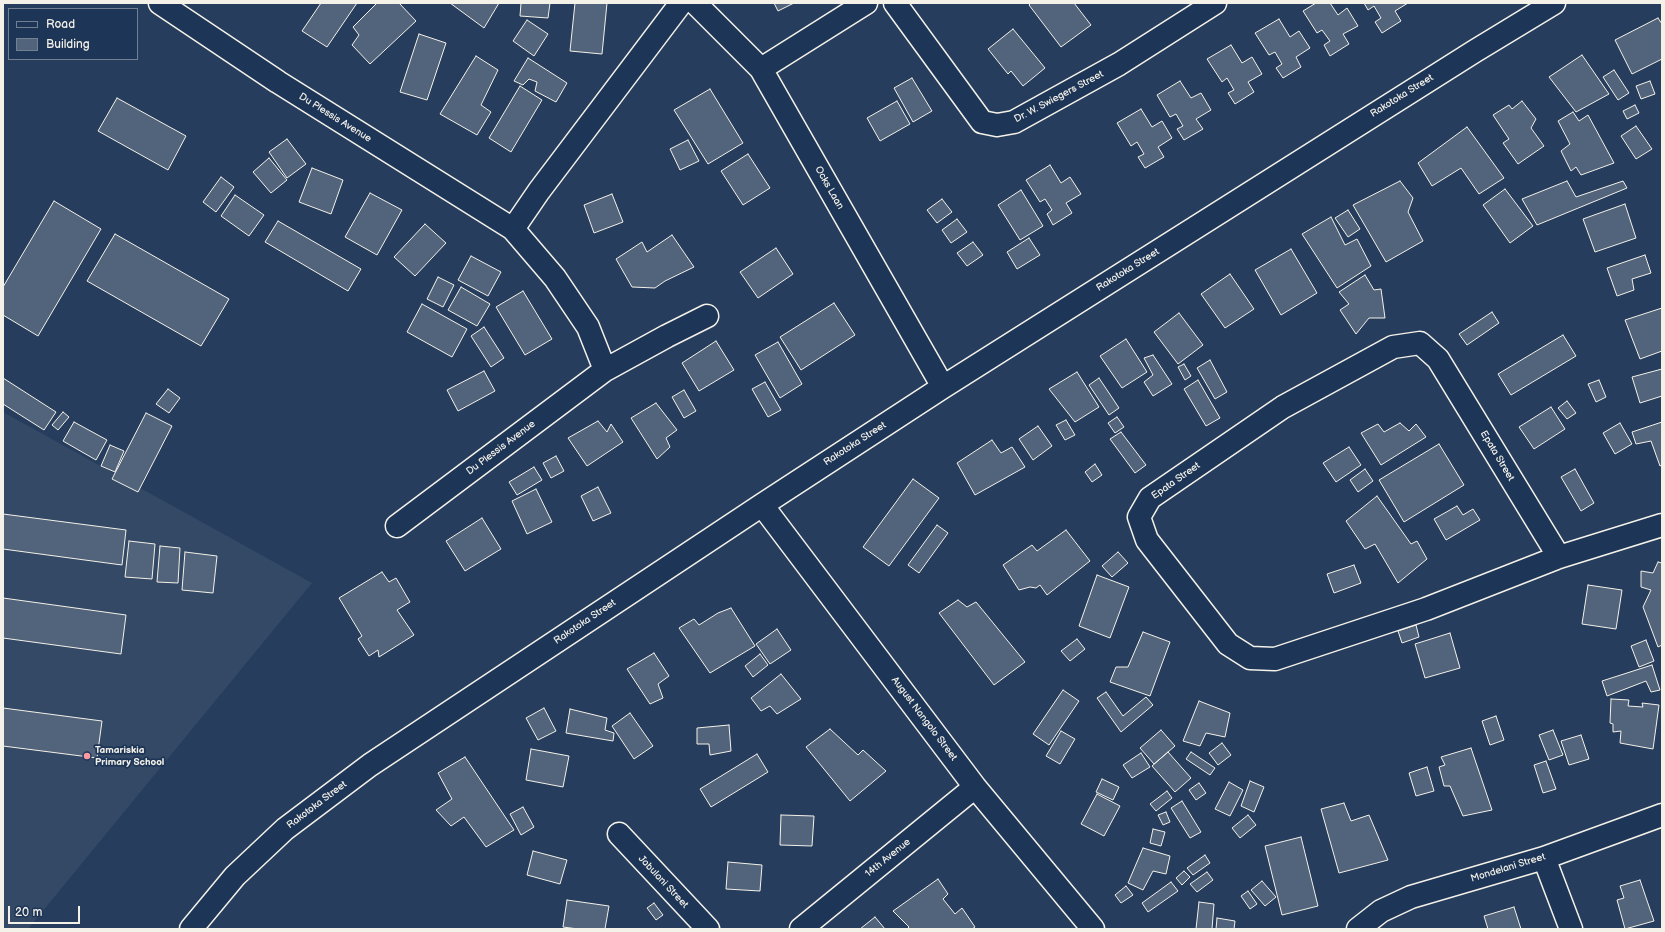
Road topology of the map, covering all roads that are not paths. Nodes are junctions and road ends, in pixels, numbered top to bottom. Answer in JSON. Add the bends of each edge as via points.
{"nodes":[{"id":1,"x":160,"y":3,"type":"edge"},
{"id":2,"x":681,"y":3,"type":"edge"},
{"id":3,"x":695,"y":3,"type":"edge"},
{"id":4,"x":866,"y":3,"type":"edge"},
{"id":5,"x":895,"y":3,"type":"edge"},
{"id":6,"x":1215,"y":3,"type":"edge"},
{"id":7,"x":1554,"y":3,"type":"edge"},
{"id":8,"x":761,"y":69,"type":"junction"},
{"id":9,"x":513,"y":229,"type":"junction"},
{"id":10,"x":707,"y":316,"type":"dead end"},
{"id":11,"x":605,"y":370,"type":"junction"},
{"id":12,"x":943,"y":387,"type":"junction"},
{"id":13,"x":762,"y":505,"type":"junction"},
{"id":14,"x":1662,"y":525,"type":"edge"},
{"id":15,"x":397,"y":526,"type":"dead end"},
{"id":16,"x":1559,"y":557,"type":"junction"},
{"id":17,"x":975,"y":787,"type":"junction"},
{"id":18,"x":1662,"y":815,"type":"edge"},
{"id":19,"x":619,"y":834,"type":"dead end"},
{"id":20,"x":1544,"y":858,"type":"junction"},
{"id":21,"x":191,"y":929,"type":"edge"},
{"id":22,"x":708,"y":929,"type":"edge"},
{"id":23,"x":801,"y":929,"type":"edge"},
{"id":24,"x":1092,"y":929,"type":"edge"},
{"id":25,"x":1358,"y":929,"type":"edge"},
{"id":26,"x":1571,"y":929,"type":"edge"}],
"edges":[{"from":1,"to":9,"type":"street","name":"Du Plessis Avenue","via":[[278,82]]},
{"from":2,"to":9,"type":"street"},
{"from":3,"to":8,"type":"street","name":"Ocks Laan"},
{"from":4,"to":8,"type":"street"},
{"from":5,"to":6,"type":"street","name":"Dr. W. Swiegers Street","via":[[982,122],[997,125],[1014,122],[1119,64]]},
{"from":7,"to":12,"type":"street","name":"Rakotoka Street"},
{"from":8,"to":12,"type":"street","name":"Ocks Laan"},
{"from":9,"to":11,"type":"street","name":"Du Plessis Avenue","via":[[555,278],[588,327]]},
{"from":10,"to":11,"type":"street","name":"Du Plessis Avenue"},
{"from":11,"to":15,"type":"street","name":"Du Plessis Avenue"},
{"from":12,"to":13,"type":"street","name":"Rakotoka Street"},
{"from":13,"to":17,"type":"street","name":"August Nangolo Street"},
{"from":13,"to":21,"type":"street","name":"Rakotoka Street","via":[[370,765],[285,829],[235,876]]},
{"from":14,"to":16,"type":"street","name":"Epata Street"},
{"from":16,"to":16,"type":"street","name":"Epata Street","via":[[1438,359],[1420,343],[1393,347],[1283,406],[1150,498],[1139,517],[1147,540],[1228,644],[1250,658],[1275,659],[1426,609]]},
{"from":17,"to":23,"type":"street","name":"14th Avenue"},
{"from":17,"to":24,"type":"street","name":"August Nangolo Street"},
{"from":18,"to":20,"type":"street","name":"Mondelani Street"},
{"from":19,"to":22,"type":"street","name":"Jabulani Street"},
{"from":20,"to":25,"type":"street","name":"Mondelani Street","via":[[1411,897],[1381,911]]},
{"from":20,"to":26,"type":"street"}]}
